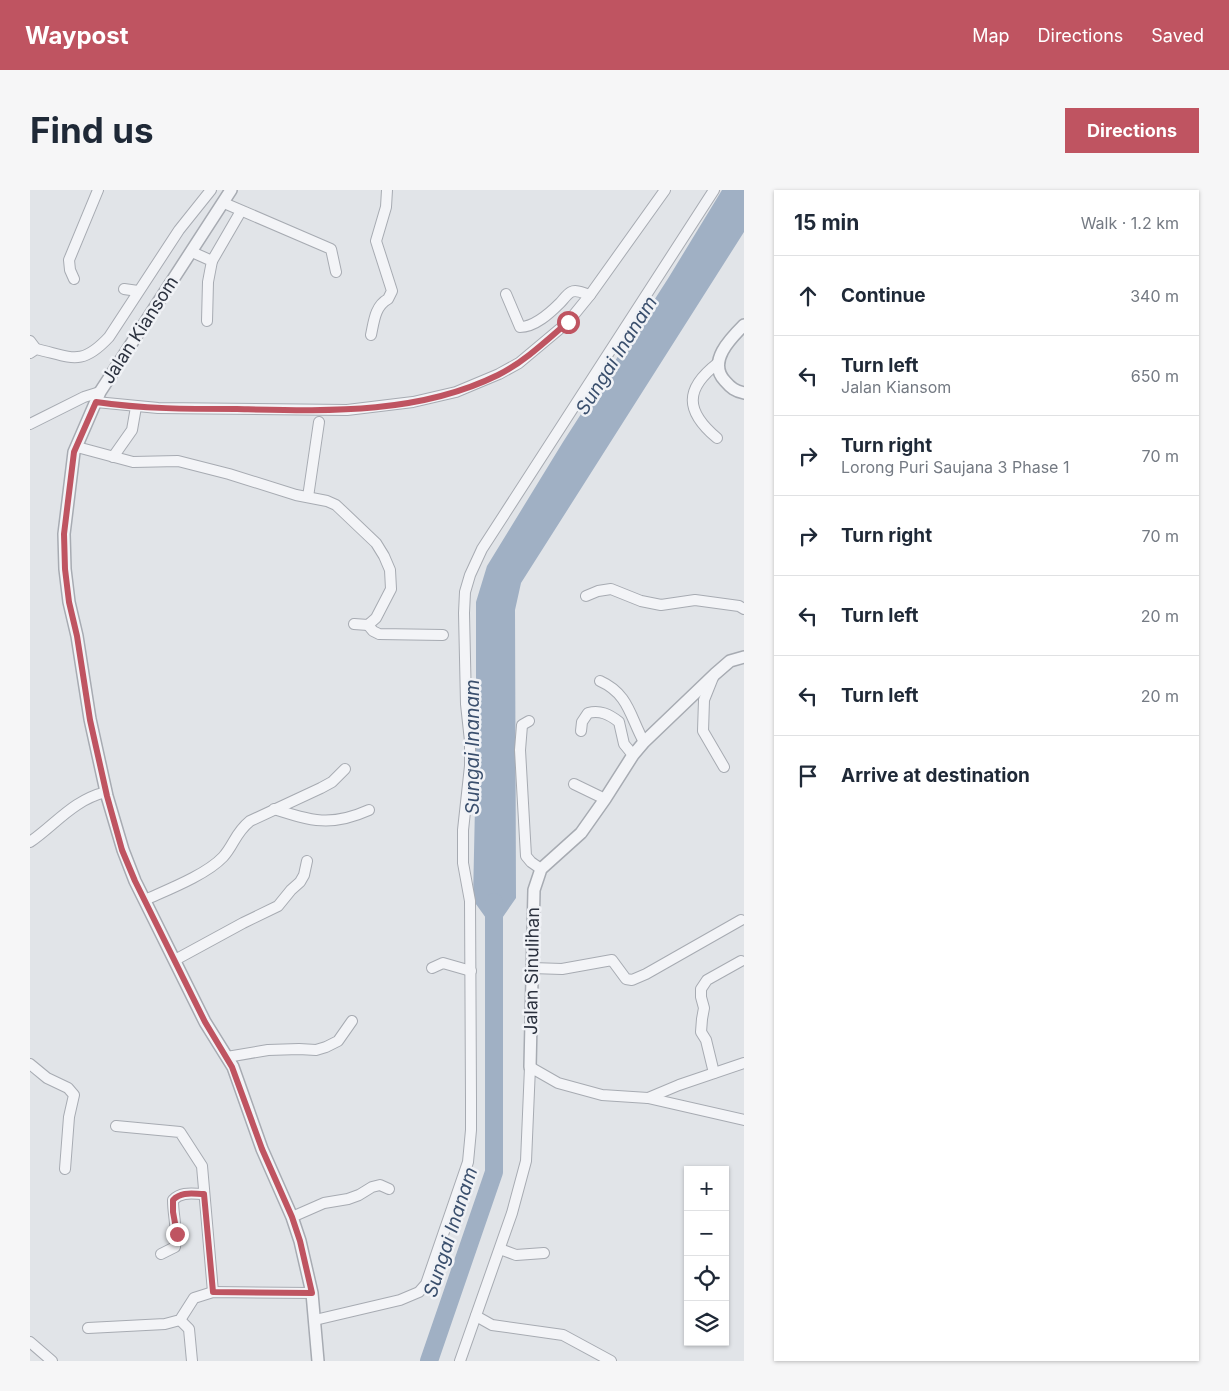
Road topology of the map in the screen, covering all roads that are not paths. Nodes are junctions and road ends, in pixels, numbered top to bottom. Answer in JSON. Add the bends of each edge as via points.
{"nodes":[{"id":1,"x":98,"y":190,"type":"edge"},
{"id":2,"x":212,"y":190,"type":"edge"},
{"id":3,"x":232,"y":190,"type":"edge"},
{"id":4,"x":387,"y":190,"type":"edge"},
{"id":5,"x":665,"y":190,"type":"edge"},
{"id":6,"x":714,"y":190,"type":"edge"},
{"id":7,"x":224,"y":203,"type":"junction"},
{"id":8,"x":240,"y":211,"type":"junction"},
{"id":9,"x":192,"y":252,"type":"junction"},
{"id":10,"x":212,"y":261,"type":"junction"},
{"id":11,"x":336,"y":272,"type":"dead end"},
{"id":12,"x":74,"y":279,"type":"dead end"},
{"id":13,"x":124,"y":289,"type":"dead end"},
{"id":14,"x":138,"y":291,"type":"junction"},
{"id":15,"x":506,"y":294,"type":"dead end"},
{"id":16,"x":590,"y":296,"type":"junction"},
{"id":17,"x":207,"y":321,"type":"dead end"},
{"id":18,"x":744,"y":325,"type":"edge"},
{"id":19,"x":371,"y":334,"type":"dead end"},
{"id":20,"x":32,"y":348,"type":"edge"},
{"id":21,"x":718,"y":364,"type":"junction"},
{"id":22,"x":744,"y":394,"type":"edge"},
{"id":23,"x":98,"y":397,"type":"junction"},
{"id":24,"x":136,"y":407,"type":"junction"},
{"id":25,"x":319,"y":422,"type":"dead end"},
{"id":26,"x":30,"y":424,"type":"edge"},
{"id":27,"x":717,"y":438,"type":"dead end"},
{"id":28,"x":77,"y":447,"type":"junction"},
{"id":29,"x":113,"y":457,"type":"junction"},
{"id":30,"x":308,"y":497,"type":"junction"},
{"id":31,"x":586,"y":596,"type":"dead end"},
{"id":32,"x":744,"y":609,"type":"edge"},
{"id":33,"x":354,"y":624,"type":"dead end"},
{"id":34,"x":368,"y":624,"type":"junction"},
{"id":35,"x":443,"y":635,"type":"dead end"},
{"id":36,"x":744,"y":657,"type":"edge"},
{"id":37,"x":715,"y":674,"type":"junction"},
{"id":38,"x":600,"y":681,"type":"dead end"},
{"id":39,"x":529,"y":721,"type":"dead end"},
{"id":40,"x":581,"y":731,"type":"dead end"},
{"id":41,"x":644,"y":742,"type":"junction"},
{"id":42,"x":632,"y":755,"type":"junction"},
{"id":43,"x":724,"y":767,"type":"dead end"},
{"id":44,"x":345,"y":770,"type":"dead end"},
{"id":45,"x":574,"y":784,"type":"dead end"},
{"id":46,"x":106,"y":792,"type":"junction"},
{"id":47,"x":606,"y":799,"type":"junction"},
{"id":48,"x":274,"y":809,"type":"junction"},
{"id":49,"x":368,"y":810,"type":"dead end"},
{"id":50,"x":30,"y":842,"type":"edge"},
{"id":51,"x":307,"y":861,"type":"dead end"},
{"id":52,"x":541,"y":870,"type":"junction"},
{"id":53,"x":145,"y":900,"type":"junction"},
{"id":54,"x":741,"y":920,"type":"dead end"},
{"id":55,"x":175,"y":960,"type":"junction"},
{"id":56,"x":741,"y":961,"type":"dead end"},
{"id":57,"x":432,"y":968,"type":"dead end"},
{"id":58,"x":532,"y":968,"type":"junction"},
{"id":59,"x":471,"y":970,"type":"junction"},
{"id":60,"x":352,"y":1021,"type":"dead end"},
{"id":61,"x":227,"y":1057,"type":"junction"},
{"id":62,"x":744,"y":1063,"type":"edge"},
{"id":63,"x":30,"y":1064,"type":"edge"},
{"id":64,"x":530,"y":1067,"type":"junction"},
{"id":65,"x":714,"y":1073,"type":"junction"},
{"id":66,"x":648,"y":1098,"type":"junction"},
{"id":67,"x":744,"y":1120,"type":"edge"},
{"id":68,"x":116,"y":1126,"type":"dead end"},
{"id":69,"x":65,"y":1169,"type":"dead end"},
{"id":70,"x":389,"y":1189,"type":"dead end"},
{"id":71,"x":204,"y":1194,"type":"junction"},
{"id":72,"x":292,"y":1217,"type":"junction"},
{"id":73,"x":500,"y":1249,"type":"junction"},
{"id":74,"x":544,"y":1253,"type":"dead end"},
{"id":75,"x":161,"y":1254,"type":"dead end"},
{"id":76,"x":213,"y":1292,"type":"junction"},
{"id":77,"x":312,"y":1293,"type":"junction"},
{"id":78,"x":476,"y":1316,"type":"junction"},
{"id":79,"x":180,"y":1320,"type":"junction"},
{"id":80,"x":315,"y":1320,"type":"junction"},
{"id":81,"x":88,"y":1328,"type":"dead end"},
{"id":82,"x":30,"y":1342,"type":"edge"},
{"id":83,"x":52,"y":1361,"type":"edge"},
{"id":84,"x":192,"y":1361,"type":"edge"},
{"id":85,"x":318,"y":1361,"type":"edge"},
{"id":86,"x":460,"y":1361,"type":"edge"},
{"id":87,"x":611,"y":1361,"type":"edge"}],
"edges":[{"from":1,"to":12,"type":"street","via":[[68,260]]},
{"from":2,"to":14,"type":"street","via":[[179,230]]},
{"from":3,"to":7,"type":"street","name":"Jalan Kiansom"},
{"from":4,"to":19,"type":"street","via":[[386,208],[376,241],[392,291],[377,309]]},
{"from":5,"to":16,"type":"street"},
{"from":6,"to":59,"type":"street","via":[[482,549],[470,575],[464,613],[470,766],[462,863],[470,901]]},
{"from":7,"to":8,"type":"street"},
{"from":7,"to":9,"type":"street","name":"Jalan Kiansom"},
{"from":8,"to":10,"type":"street"},
{"from":8,"to":11,"type":"street","via":[[331,249]]},
{"from":9,"to":10,"type":"street"},
{"from":9,"to":23,"type":"street","name":"Jalan Kiansom"},
{"from":10,"to":17,"type":"street"},
{"from":13,"to":14,"type":"street"},
{"from":14,"to":20,"type":"street","via":[[110,337],[86,356],[75,358]]},
{"from":15,"to":16,"type":"street","via":[[520,327],[534,324],[570,292]]},
{"from":16,"to":24,"type":"street","via":[[568,322],[519,363],[474,385],[435,398],[347,410]]},
{"from":18,"to":21,"type":"street","via":[[721,353]]},
{"from":21,"to":22,"type":"street","via":[[721,377],[733,390]]},
{"from":21,"to":27,"type":"street","via":[[700,379],[693,392],[697,416]]},
{"from":23,"to":24,"type":"street"},
{"from":23,"to":26,"type":"street","via":[[84,397]]},
{"from":23,"to":28,"type":"street","name":"Jalan Kiansom"},
{"from":24,"to":29,"type":"street","via":[[132,430]]},
{"from":25,"to":30,"type":"street"},
{"from":28,"to":29,"type":"street"},
{"from":28,"to":46,"type":"street","name":"Jalan Kiansom","via":[[64,534],[65,569],[90,720]]},
{"from":29,"to":30,"type":"street","via":[[133,462],[178,461]]},
{"from":30,"to":34,"type":"street","via":[[336,505],[376,543],[387,562],[391,589],[376,618]]},
{"from":31,"to":32,"type":"street","via":[[612,589],[661,605],[695,600]]},
{"from":33,"to":34,"type":"street"},
{"from":34,"to":35,"type":"street","via":[[379,634]]},
{"from":36,"to":37,"type":"street","via":[[730,661]]},
{"from":37,"to":41,"type":"street"},
{"from":37,"to":43,"type":"street","via":[[704,700],[702,730]]},
{"from":38,"to":41,"type":"street","via":[[627,702]]},
{"from":39,"to":52,"type":"street","via":[[522,725],[520,750],[526,856]]},
{"from":40,"to":42,"type":"street","via":[[588,713],[599,711],[614,718],[619,722],[624,744]]},
{"from":41,"to":42,"type":"street"},
{"from":42,"to":47,"type":"street"},
{"from":44,"to":48,"type":"street","via":[[326,785]]},
{"from":45,"to":47,"type":"street"},
{"from":46,"to":50,"type":"street","via":[[77,803]]},
{"from":46,"to":53,"type":"street","name":"Jalan Kiansom","via":[[122,850]]},
{"from":47,"to":52,"type":"street","via":[[581,833]]},
{"from":48,"to":49,"type":"street","via":[[327,821],[342,820]]},
{"from":48,"to":53,"type":"street","via":[[241,828],[222,858],[208,868]]},
{"from":51,"to":55,"type":"street","via":[[300,882],[278,906]]},
{"from":52,"to":58,"type":"street","name":"Jalan Sinulihan","via":[[534,890]]},
{"from":53,"to":55,"type":"street","name":"Jalan Kiansom"},
{"from":54,"to":58,"type":"street","via":[[632,980],[626,979],[612,960],[562,969]]},
{"from":55,"to":61,"type":"street","name":"Jalan Kiansom","via":[[205,1022]]},
{"from":56,"to":65,"type":"street","via":[[707,980],[701,989],[704,1008],[701,1032]]},
{"from":57,"to":59,"type":"street","via":[[443,963]]},
{"from":58,"to":64,"type":"street","name":"Jalan Sinulihan"},
{"from":59,"to":80,"type":"street","via":[[468,1162],[426,1284],[420,1292],[400,1300]]},
{"from":60,"to":61,"type":"street","via":[[338,1041],[326,1048],[268,1050]]},
{"from":61,"to":72,"type":"street","name":"Jalan Kiansom"},
{"from":62,"to":65,"type":"street"},
{"from":63,"to":69,"type":"street","via":[[74,1095]]},
{"from":64,"to":66,"type":"street","via":[[558,1083],[602,1095]]},
{"from":64,"to":73,"type":"street","name":"Jalan Sinulihan","via":[[526,1161]]},
{"from":65,"to":66,"type":"street"},
{"from":66,"to":67,"type":"street"},
{"from":68,"to":71,"type":"street","via":[[180,1132],[202,1166]]},
{"from":70,"to":72,"type":"street","via":[[380,1185],[372,1187],[359,1195],[324,1203]]},
{"from":71,"to":75,"type":"street","via":[[183,1194],[173,1200],[177,1234],[175,1247]]},
{"from":71,"to":76,"type":"street"},
{"from":72,"to":77,"type":"street","name":"Jalan Kiansom"},
{"from":73,"to":74,"type":"street","via":[[516,1255]]},
{"from":73,"to":78,"type":"street","name":"Jalan Sinulihan"},
{"from":76,"to":77,"type":"street"},
{"from":76,"to":79,"type":"street","via":[[194,1298]]},
{"from":77,"to":80,"type":"street","name":"Jalan Kiansom"},
{"from":78,"to":86,"type":"street","name":"Jalan Sinulihan"},
{"from":78,"to":87,"type":"street","via":[[492,1325],[563,1335]]},
{"from":79,"to":81,"type":"street","via":[[165,1324]]},
{"from":79,"to":84,"type":"street","via":[[189,1329]]},
{"from":80,"to":85,"type":"street","name":"Jalan Kiansom"},
{"from":82,"to":83,"type":"street"}]}
